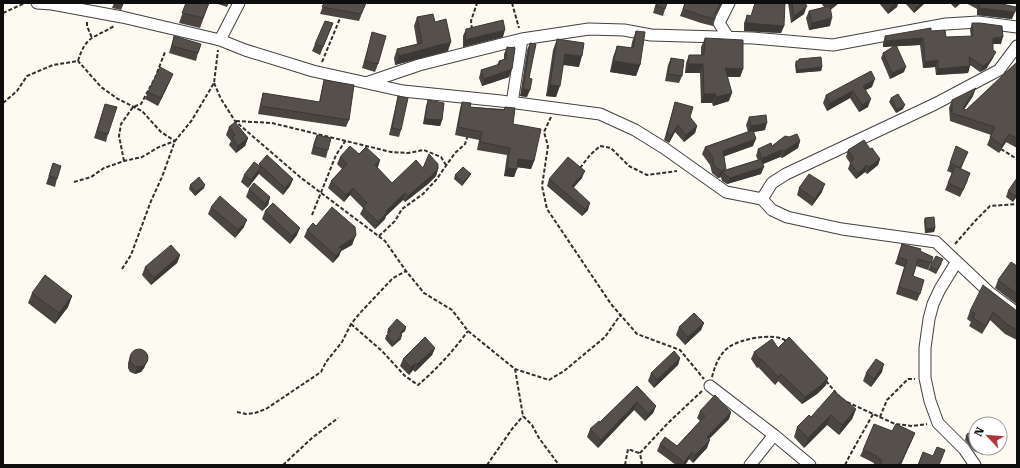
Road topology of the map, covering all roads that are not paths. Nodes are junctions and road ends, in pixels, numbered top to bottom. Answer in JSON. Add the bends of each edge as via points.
{"nodes":[{"id":1,"x":38,"y":3,"type":"edge"},
{"id":2,"x":239,"y":3,"type":"edge"},
{"id":3,"x":729,"y":3,"type":"edge"},
{"id":4,"x":1017,"y":27,"type":"edge"},
{"id":5,"x":728,"y":37,"type":"junction"},
{"id":6,"x":522,"y":39,"type":"junction"},
{"id":7,"x":220,"y":40,"type":"junction"},
{"id":8,"x":1017,"y":46,"type":"edge"},
{"id":9,"x":369,"y":82,"type":"junction"},
{"id":10,"x":512,"y":103,"type":"junction"},
{"id":11,"x":762,"y":199,"type":"junction"},
{"id":12,"x":956,"y":263,"type":"junction"},
{"id":13,"x":1017,"y":313,"type":"edge"},
{"id":14,"x":710,"y":386,"type":"road end"},
{"id":15,"x":774,"y":435,"type":"junction"},
{"id":16,"x":750,"y":465,"type":"edge"},
{"id":17,"x":810,"y":465,"type":"edge"},
{"id":18,"x":975,"y":465,"type":"edge"}],
"edges":[{"from":1,"to":7,"type":"street","via":[[122,17]]},
{"from":2,"to":7,"type":"street"},
{"from":3,"to":5,"type":"street","via":[[719,23]]},
{"from":4,"to":5,"type":"street","via":[[978,22],[946,24],[833,45]]},
{"from":5,"to":6,"type":"street","via":[[651,35],[624,30],[589,29]]},
{"from":6,"to":9,"type":"street","via":[[419,65]]},
{"from":6,"to":10,"type":"street"},
{"from":7,"to":9,"type":"street","via":[[317,72]]},
{"from":8,"to":11,"type":"street","via":[[1000,70],[935,104],[786,174],[772,184]]},
{"from":9,"to":10,"type":"street","via":[[403,91]]},
{"from":10,"to":11,"type":"street","via":[[600,114],[635,130],[726,192]]},
{"from":11,"to":12,"type":"street","via":[[772,210],[787,217],[842,229],[936,242]]},
{"from":12,"to":13,"type":"street"},
{"from":12,"to":18,"type":"street","via":[[940,289],[929,319],[925,348],[925,378],[938,423],[964,448]]},
{"from":14,"to":15,"type":"street"},
{"from":15,"to":16,"type":"street"},
{"from":15,"to":17,"type":"street"}]}
